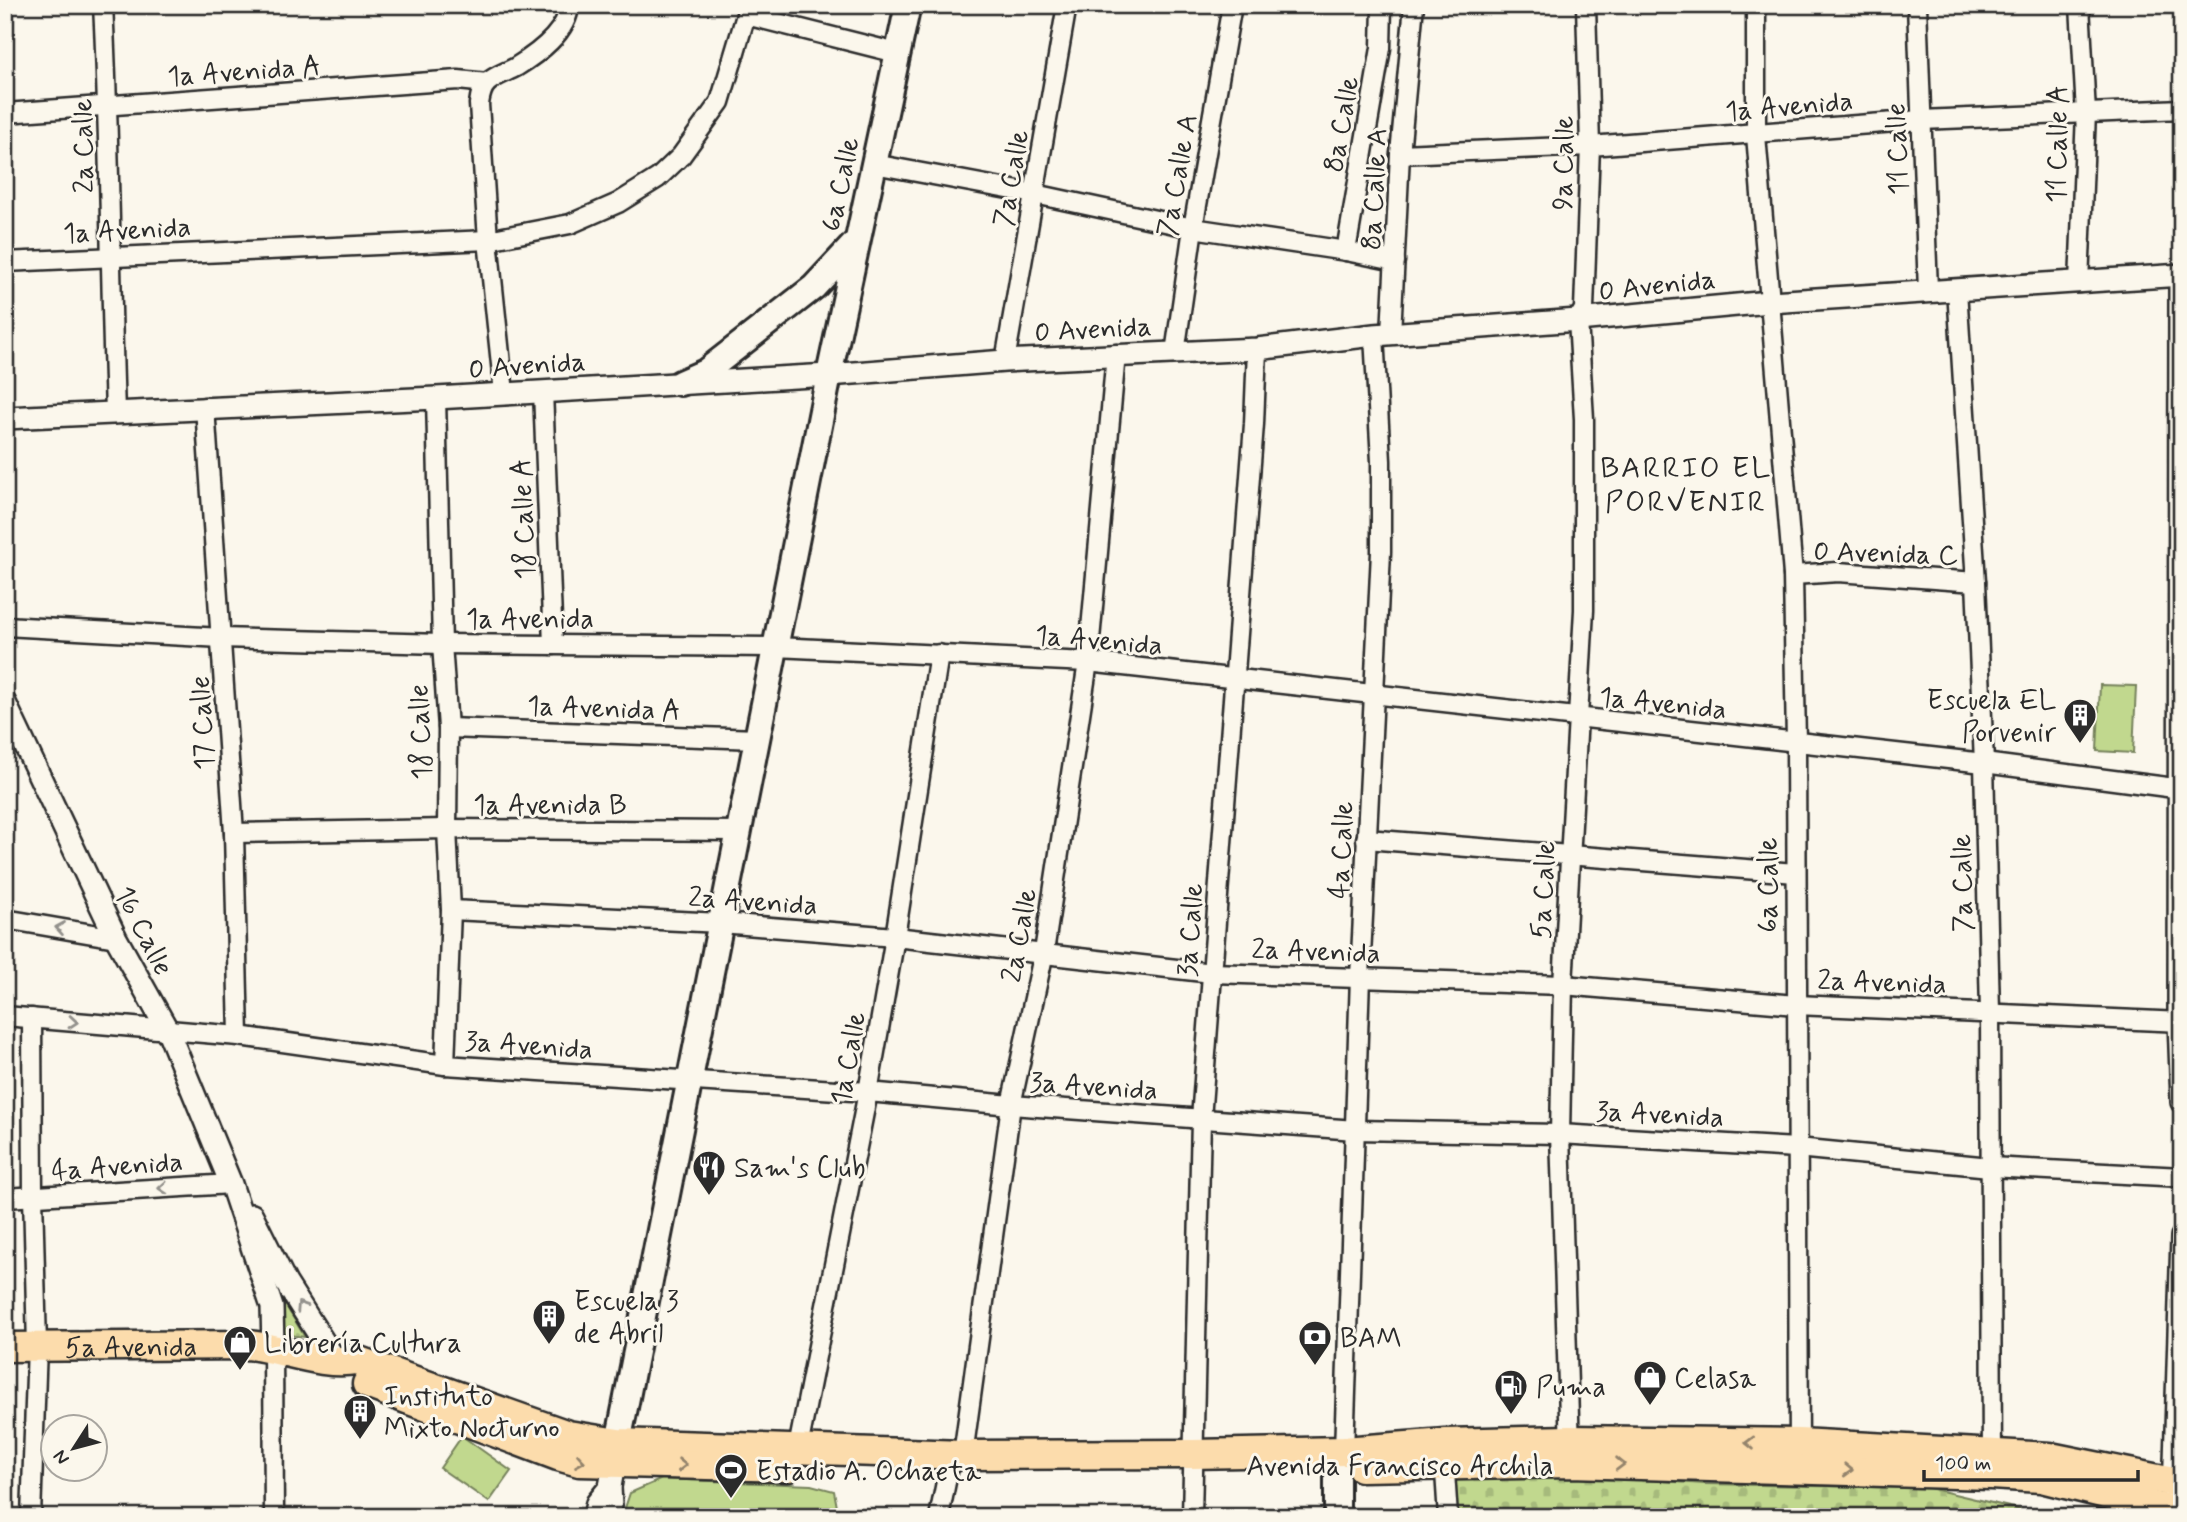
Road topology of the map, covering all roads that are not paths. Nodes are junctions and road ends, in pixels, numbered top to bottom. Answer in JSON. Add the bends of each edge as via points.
{"nodes":[{"id":1,"x":103,"y":5,"type":"edge"},
{"id":2,"x":569,"y":5,"type":"edge"},
{"id":3,"x":908,"y":5,"type":"edge"},
{"id":4,"x":1067,"y":5,"type":"edge"},
{"id":5,"x":1232,"y":5,"type":"edge"},
{"id":6,"x":1382,"y":5,"type":"edge"},
{"id":7,"x":1586,"y":5,"type":"edge"},
{"id":8,"x":1756,"y":5,"type":"edge"},
{"id":9,"x":1917,"y":5,"type":"edge"},
{"id":10,"x":2080,"y":5,"type":"edge"},
{"id":11,"x":1411,"y":6,"type":"edge"},
{"id":12,"x":748,"y":10,"type":"edge"},
{"id":13,"x":897,"y":53,"type":"junction"},
{"id":14,"x":487,"y":82,"type":"junction"},
{"id":15,"x":108,"y":106,"type":"junction"},
{"id":16,"x":2182,"y":108,"type":"edge"},
{"id":17,"x":5,"y":113,"type":"edge"},
{"id":18,"x":2085,"y":113,"type":"junction"},
{"id":19,"x":1921,"y":120,"type":"junction"},
{"id":20,"x":1756,"y":135,"type":"junction"},
{"id":21,"x":1590,"y":146,"type":"junction"},
{"id":22,"x":1400,"y":154,"type":"junction"},
{"id":23,"x":874,"y":164,"type":"junction"},
{"id":24,"x":1035,"y":194,"type":"junction"},
{"id":25,"x":1193,"y":228,"type":"junction"},
{"id":26,"x":488,"y":240,"type":"junction"},
{"id":27,"x":857,"y":241,"type":"junction"},
{"id":28,"x":1346,"y":251,"type":"junction"},
{"id":29,"x":110,"y":255,"type":"junction"},
{"id":30,"x":1395,"y":261,"type":"junction"},
{"id":31,"x":5,"y":262,"type":"edge"},
{"id":32,"x":2181,"y":275,"type":"edge"},
{"id":33,"x":2079,"y":283,"type":"junction"},
{"id":34,"x":1928,"y":290,"type":"junction"},
{"id":35,"x":1957,"y":290,"type":"junction"},
{"id":36,"x":1769,"y":302,"type":"junction"},
{"id":37,"x":1578,"y":320,"type":"junction"},
{"id":38,"x":1382,"y":335,"type":"junction"},
{"id":39,"x":1257,"y":349,"type":"junction"},
{"id":40,"x":1175,"y":353,"type":"junction"},
{"id":41,"x":1115,"y":354,"type":"junction"},
{"id":42,"x":1005,"y":360,"type":"junction"},
{"id":43,"x":829,"y":375,"type":"junction"},
{"id":44,"x":680,"y":383,"type":"junction"},
{"id":45,"x":543,"y":391,"type":"junction"},
{"id":46,"x":504,"y":393,"type":"junction"},
{"id":47,"x":436,"y":398,"type":"junction"},
{"id":48,"x":205,"y":407,"type":"junction"},
{"id":49,"x":115,"y":411,"type":"junction"},
{"id":50,"x":5,"y":418,"type":"edge"},
{"id":51,"x":2181,"y":523,"type":"edge"},
{"id":52,"x":1793,"y":575,"type":"junction"},
{"id":53,"x":1976,"y":582,"type":"junction"},
{"id":54,"x":5,"y":626,"type":"edge"},
{"id":55,"x":222,"y":638,"type":"junction"},
{"id":56,"x":442,"y":644,"type":"junction"},
{"id":57,"x":553,"y":645,"type":"junction"},
{"id":58,"x":776,"y":647,"type":"junction"},
{"id":59,"x":939,"y":654,"type":"junction"},
{"id":60,"x":1088,"y":662,"type":"junction"},
{"id":61,"x":1234,"y":679,"type":"junction"},
{"id":62,"x":1374,"y":696,"type":"junction"},
{"id":63,"x":5,"y":703,"type":"edge"},
{"id":64,"x":1577,"y":718,"type":"junction"},
{"id":65,"x":448,"y":728,"type":"junction"},
{"id":66,"x":757,"y":739,"type":"junction"},
{"id":67,"x":1796,"y":743,"type":"junction"},
{"id":68,"x":1984,"y":763,"type":"junction"},
{"id":69,"x":2181,"y":789,"type":"edge"},
{"id":70,"x":447,"y":829,"type":"junction"},
{"id":71,"x":739,"y":831,"type":"junction"},
{"id":72,"x":234,"y":833,"type":"junction"},
{"id":73,"x":1366,"y":839,"type":"junction"},
{"id":74,"x":1571,"y":856,"type":"junction"},
{"id":75,"x":1796,"y":873,"type":"junction"},
{"id":76,"x":451,"y":910,"type":"junction"},
{"id":77,"x":5,"y":919,"type":"edge"},
{"id":78,"x":721,"y":923,"type":"junction"},
{"id":79,"x":895,"y":937,"type":"junction"},
{"id":80,"x":116,"y":938,"type":"junction"},
{"id":81,"x":1044,"y":952,"type":"junction"},
{"id":82,"x":1212,"y":973,"type":"junction"},
{"id":83,"x":1360,"y":977,"type":"junction"},
{"id":84,"x":1563,"y":985,"type":"junction"},
{"id":85,"x":1796,"y":1005,"type":"junction"},
{"id":86,"x":1990,"y":1012,"type":"junction"},
{"id":87,"x":5,"y":1016,"type":"edge"},
{"id":88,"x":32,"y":1018,"type":"junction"},
{"id":89,"x":2180,"y":1022,"type":"edge"},
{"id":90,"x":168,"y":1031,"type":"junction"},
{"id":91,"x":239,"y":1036,"type":"junction"},
{"id":92,"x":445,"y":1065,"type":"junction"},
{"id":93,"x":690,"y":1080,"type":"junction"},
{"id":94,"x":868,"y":1092,"type":"junction"},
{"id":95,"x":2182,"y":1102,"type":"edge"},
{"id":96,"x":1011,"y":1105,"type":"junction"},
{"id":97,"x":1201,"y":1119,"type":"junction"},
{"id":98,"x":1356,"y":1130,"type":"junction"},
{"id":99,"x":1560,"y":1134,"type":"junction"},
{"id":100,"x":1797,"y":1147,"type":"junction"},
{"id":101,"x":1990,"y":1167,"type":"junction"},
{"id":102,"x":2182,"y":1177,"type":"edge"},
{"id":103,"x":231,"y":1184,"type":"junction"},
{"id":104,"x":33,"y":1196,"type":"junction"},
{"id":105,"x":5,"y":1198,"type":"edge"},
{"id":106,"x":2182,"y":1237,"type":"edge"},
{"id":107,"x":37,"y":1346,"type":"junction"},
{"id":108,"x":5,"y":1347,"type":"edge"},
{"id":109,"x":273,"y":1347,"type":"junction"},
{"id":110,"x":337,"y":1363,"type":"junction"},
{"id":111,"x":2178,"y":1436,"type":"edge"},
{"id":112,"x":1570,"y":1452,"type":"junction"},
{"id":113,"x":1444,"y":1454,"type":"junction"},
{"id":114,"x":1799,"y":1456,"type":"junction"},
{"id":115,"x":796,"y":1458,"type":"junction"},
{"id":116,"x":1341,"y":1459,"type":"junction"},
{"id":117,"x":1193,"y":1460,"type":"junction"},
{"id":118,"x":956,"y":1461,"type":"junction"},
{"id":119,"x":614,"y":1464,"type":"junction"},
{"id":120,"x":1992,"y":1464,"type":"junction"},
{"id":121,"x":2177,"y":1502,"type":"edge"},
{"id":122,"x":31,"y":1517,"type":"edge"},
{"id":123,"x":274,"y":1517,"type":"edge"},
{"id":124,"x":594,"y":1517,"type":"edge"},
{"id":125,"x":609,"y":1517,"type":"edge"},
{"id":126,"x":939,"y":1517,"type":"edge"},
{"id":127,"x":1192,"y":1517,"type":"edge"},
{"id":128,"x":1336,"y":1517,"type":"edge"},
{"id":129,"x":1448,"y":1517,"type":"edge"}],
"edges":[{"from":1,"to":15,"type":"street","name":"2a Calle"},
{"from":2,"to":14,"type":"street","via":[[569,14],[549,42]]},
{"from":3,"to":13,"type":"main road","name":"6a Calle"},
{"from":4,"to":24,"type":"street","name":"7a Calle"},
{"from":5,"to":25,"type":"street","name":"7a Calle A"},
{"from":6,"to":28,"type":"street","name":"8a Calle","via":[[1381,48]]},
{"from":7,"to":21,"type":"street","name":"9a Calle"},
{"from":8,"to":20,"type":"street","name":"6a Calle"},
{"from":9,"to":19,"type":"street","name":"11 Calle"},
{"from":10,"to":18,"type":"street","name":"11 Calle A"},
{"from":11,"to":22,"type":"street","name":"8a Calle A"},
{"from":12,"to":13,"type":"street"},
{"from":12,"to":26,"type":"street","name":"1a Avenida","via":[[720,102],[681,156],[658,178],[618,203],[570,224]]},
{"from":13,"to":23,"type":"main road","name":"6a Calle"},
{"from":14,"to":15,"type":"street","name":"1a Avenida A","via":[[458,80]]},
{"from":14,"to":26,"type":"street","via":[[479,104]]},
{"from":15,"to":17,"type":"street","name":"1a Avenida A"},
{"from":15,"to":29,"type":"street","name":"2a Calle"},
{"from":16,"to":18,"type":"street","name":"1a Avenida"},
{"from":18,"to":19,"type":"street","name":"1a Avenida"},
{"from":18,"to":33,"type":"street","name":"11 Calle A"},
{"from":19,"to":20,"type":"street","name":"1a Avenida"},
{"from":19,"to":34,"type":"street","name":"11 Calle"},
{"from":20,"to":21,"type":"street","name":"1a Avenida"},
{"from":20,"to":36,"type":"street","name":"6a Calle"},
{"from":21,"to":22,"type":"street","name":"1a Avenida"},
{"from":21,"to":37,"type":"street","name":"9a Calle","via":[[1584,310]]},
{"from":22,"to":30,"type":"street","name":"8a Calle A"},
{"from":23,"to":24,"type":"street"},
{"from":23,"to":27,"type":"main road","name":"6a Calle"},
{"from":24,"to":25,"type":"street"},
{"from":24,"to":42,"type":"street","name":"7a Calle"},
{"from":25,"to":28,"type":"street"},
{"from":25,"to":40,"type":"street","name":"7a Calle A"},
{"from":26,"to":29,"type":"street","name":"1a Avenida"},
{"from":26,"to":46,"type":"street"},
{"from":27,"to":43,"type":"main road","name":"6a Calle"},
{"from":27,"to":44,"type":"main road","via":[[814,287],[705,372]]},
{"from":28,"to":30,"type":"street"},
{"from":29,"to":31,"type":"street","name":"1a Avenida"},
{"from":29,"to":49,"type":"street","name":"2a Calle"},
{"from":30,"to":38,"type":"street","name":"8a Calle A"},
{"from":32,"to":33,"type":"street","name":"0 Avenida"},
{"from":32,"to":51,"type":"street"},
{"from":33,"to":35,"type":"street","name":"0 Avenida"},
{"from":34,"to":35,"type":"street","name":"0 Avenida"},
{"from":34,"to":36,"type":"street","name":"0 Avenida"},
{"from":35,"to":53,"type":"street","name":"7a Calle"},
{"from":36,"to":37,"type":"street","name":"0 Avenida"},
{"from":36,"to":52,"type":"street","name":"6a Calle"},
{"from":37,"to":38,"type":"street","name":"0 Avenida"},
{"from":37,"to":64,"type":"street","name":"5a Calle","via":[[1585,523]]},
{"from":38,"to":39,"type":"street","name":"0 Avenida"},
{"from":38,"to":62,"type":"street","name":"4a Calle","via":[[1381,552]]},
{"from":39,"to":40,"type":"street","name":"0 Avenida"},
{"from":39,"to":61,"type":"street","name":"3a Calle"},
{"from":40,"to":41,"type":"street","name":"0 Avenida"},
{"from":41,"to":42,"type":"street","name":"0 Avenida"},
{"from":41,"to":60,"type":"street","name":"2a Calle"},
{"from":42,"to":43,"type":"street","name":"0 Avenida"},
{"from":43,"to":44,"type":"street","name":"0 Avenida"},
{"from":43,"to":58,"type":"main road","name":"6a Calle"},
{"from":44,"to":45,"type":"street","name":"0 Avenida"},
{"from":45,"to":46,"type":"street","name":"0 Avenida"},
{"from":45,"to":57,"type":"street","name":"18 Calle A"},
{"from":46,"to":47,"type":"street","name":"0 Avenida"},
{"from":47,"to":48,"type":"street","name":"0 Avenida"},
{"from":47,"to":56,"type":"street","name":"18 Calle"},
{"from":48,"to":49,"type":"street","name":"0 Avenida"},
{"from":48,"to":55,"type":"street","name":"17 Calle"},
{"from":49,"to":50,"type":"street","name":"0 Avenida"},
{"from":51,"to":69,"type":"street"},
{"from":52,"to":53,"type":"street","name":"0 Avenida C","via":[[1838,572]]},
{"from":52,"to":67,"type":"street","name":"6a Calle"},
{"from":53,"to":68,"type":"street","name":"7a Calle"},
{"from":54,"to":55,"type":"street","name":"1a Avenida"},
{"from":55,"to":56,"type":"street","name":"1a Avenida"},
{"from":55,"to":72,"type":"street","name":"17 Calle"},
{"from":56,"to":57,"type":"street","name":"1a Avenida"},
{"from":56,"to":65,"type":"street","name":"18 Calle"},
{"from":57,"to":58,"type":"street","name":"1a Avenida"},
{"from":58,"to":59,"type":"street","name":"1a Avenida"},
{"from":58,"to":66,"type":"main road","name":"6a Calle"},
{"from":59,"to":60,"type":"street","name":"1a Avenida"},
{"from":59,"to":79,"type":"street","name":"1a Calle"},
{"from":60,"to":61,"type":"street","name":"1a Avenida"},
{"from":60,"to":81,"type":"street","name":"2a Calle"},
{"from":61,"to":62,"type":"street","name":"1a Avenida"},
{"from":61,"to":82,"type":"street","name":"3a Calle"},
{"from":62,"to":64,"type":"street","name":"1a Avenida"},
{"from":62,"to":73,"type":"street","name":"4a Calle"},
{"from":63,"to":80,"type":"street","name":"16 Calle"},
{"from":64,"to":67,"type":"street","name":"1a Avenida"},
{"from":64,"to":74,"type":"street","name":"5a Calle"},
{"from":65,"to":66,"type":"street","name":"1a Avenida A"},
{"from":65,"to":70,"type":"street","name":"18 Calle"},
{"from":66,"to":71,"type":"main road","name":"6a Calle"},
{"from":67,"to":68,"type":"street","name":"1a Avenida"},
{"from":67,"to":75,"type":"street","name":"6a Calle"},
{"from":68,"to":69,"type":"street","name":"1a Avenida"},
{"from":68,"to":86,"type":"street","name":"7a Calle"},
{"from":69,"to":89,"type":"street"},
{"from":70,"to":71,"type":"street","name":"1a Avenida B"},
{"from":70,"to":72,"type":"street","name":"1a Avenida B"},
{"from":70,"to":76,"type":"street","name":"18 Calle"},
{"from":71,"to":78,"type":"main road","name":"6a Calle"},
{"from":72,"to":91,"type":"street","name":"17 Calle"},
{"from":73,"to":74,"type":"street"},
{"from":73,"to":83,"type":"street","name":"4a Calle"},
{"from":74,"to":75,"type":"street"},
{"from":74,"to":84,"type":"street","name":"5a Calle"},
{"from":75,"to":85,"type":"street","name":"6a Calle"},
{"from":76,"to":78,"type":"street","name":"2a Avenida"},
{"from":76,"to":92,"type":"street","name":"18 Calle"},
{"from":80,"to":77,"type":"street","one_way":true},
{"from":78,"to":79,"type":"street","name":"2a Avenida"},
{"from":78,"to":93,"type":"main road","name":"6a Calle"},
{"from":79,"to":81,"type":"street","name":"2a Avenida"},
{"from":79,"to":94,"type":"street","name":"1a Calle"},
{"from":80,"to":90,"type":"street","name":"16 Calle"},
{"from":81,"to":82,"type":"street","name":"2a Avenida"},
{"from":81,"to":96,"type":"street","name":"2a Calle"},
{"from":82,"to":83,"type":"street","name":"2a Avenida"},
{"from":82,"to":97,"type":"street","name":"3a Calle"},
{"from":83,"to":84,"type":"street","name":"2a Avenida"},
{"from":83,"to":98,"type":"street","name":"4a Calle"},
{"from":84,"to":85,"type":"street","name":"2a Avenida"},
{"from":84,"to":99,"type":"street","name":"5a Calle"},
{"from":85,"to":86,"type":"street","name":"2a Avenida"},
{"from":85,"to":100,"type":"street","name":"6a Calle"},
{"from":86,"to":89,"type":"street","name":"2a Avenida"},
{"from":86,"to":101,"type":"street","name":"7a Calle"},
{"from":87,"to":88,"type":"street","name":"3a Avenida"},
{"from":88,"to":90,"type":"street","name":"3a Avenida","one_way":true},
{"from":88,"to":104,"type":"street"},
{"from":89,"to":95,"type":"street"},
{"from":90,"to":91,"type":"street","name":"3a Avenida"},
{"from":90,"to":103,"type":"street","name":"16 Calle"},
{"from":91,"to":92,"type":"street","name":"3a Avenida"},
{"from":92,"to":93,"type":"street","name":"3a Avenida"},
{"from":93,"to":94,"type":"street","name":"3a Avenida"},
{"from":93,"to":119,"type":"main road","name":"6a Calle"},
{"from":94,"to":96,"type":"street","name":"3a Avenida"},
{"from":94,"to":115,"type":"street","name":"1a Calle"},
{"from":96,"to":97,"type":"street","name":"3a Avenida"},
{"from":96,"to":118,"type":"street","name":"2a Calle"},
{"from":97,"to":98,"type":"street","name":"3a Avenida"},
{"from":97,"to":117,"type":"street","name":"3a Calle"},
{"from":98,"to":99,"type":"street","name":"3a Avenida"},
{"from":98,"to":116,"type":"street","name":"4a Calle"},
{"from":99,"to":100,"type":"street","name":"3a Avenida"},
{"from":99,"to":112,"type":"street","name":"5a Calle"},
{"from":100,"to":101,"type":"street","name":"3a Avenida"},
{"from":100,"to":114,"type":"street","name":"6a Calle"},
{"from":101,"to":102,"type":"street","name":"3a Avenida"},
{"from":101,"to":120,"type":"street","name":"7a Calle"},
{"from":103,"to":104,"type":"street","name":"4a Avenida","one_way":true},
{"from":103,"to":109,"type":"street","name":"16 Calle","via":[[272,1307]]},
{"from":110,"to":103,"type":"street","name":"16 Calle","one_way":true},
{"from":104,"to":105,"type":"street","name":"4a Avenida"},
{"from":104,"to":107,"type":"street"},
{"from":106,"to":111,"type":"street"},
{"from":107,"to":108,"type":"main road","name":"5a Avenida"},
{"from":107,"to":109,"type":"main road","name":"5a Avenida"},
{"from":107,"to":122,"type":"street"},
{"from":109,"to":110,"type":"main road","name":"5a Avenida"},
{"from":109,"to":123,"type":"street","name":"16 Calle"},
{"from":110,"to":119,"type":"main road","name":"5a Avenida","via":[[347,1377],[558,1456]]},
{"from":111,"to":121,"type":"street"},
{"from":112,"to":113,"type":"main road","name":"Avenida Francisco Archila"},
{"from":112,"to":114,"type":"main road","name":"Avenida Francisco Archila"},
{"from":113,"to":116,"type":"main road","name":"Avenida Francisco Archila"},
{"from":113,"to":129,"type":"street"},
{"from":114,"to":120,"type":"main road","name":"Avenida Francisco Archila"},
{"from":115,"to":118,"type":"main road","name":"Avenida Francisco Archila"},
{"from":115,"to":119,"type":"main road","name":"Avenida Francisco Archila"},
{"from":116,"to":117,"type":"main road","name":"Avenida Francisco Archila"},
{"from":116,"to":128,"type":"main road"},
{"from":117,"to":118,"type":"main road","name":"Avenida Francisco Archila"},
{"from":117,"to":127,"type":"street","name":"3a Calle"},
{"from":118,"to":126,"type":"street","name":"2a Calle"},
{"from":119,"to":124,"type":"street"},
{"from":119,"to":125,"type":"street"},
{"from":120,"to":121,"type":"main road","name":"Avenida Francisco Archila","via":[[2050,1457]]}]}
